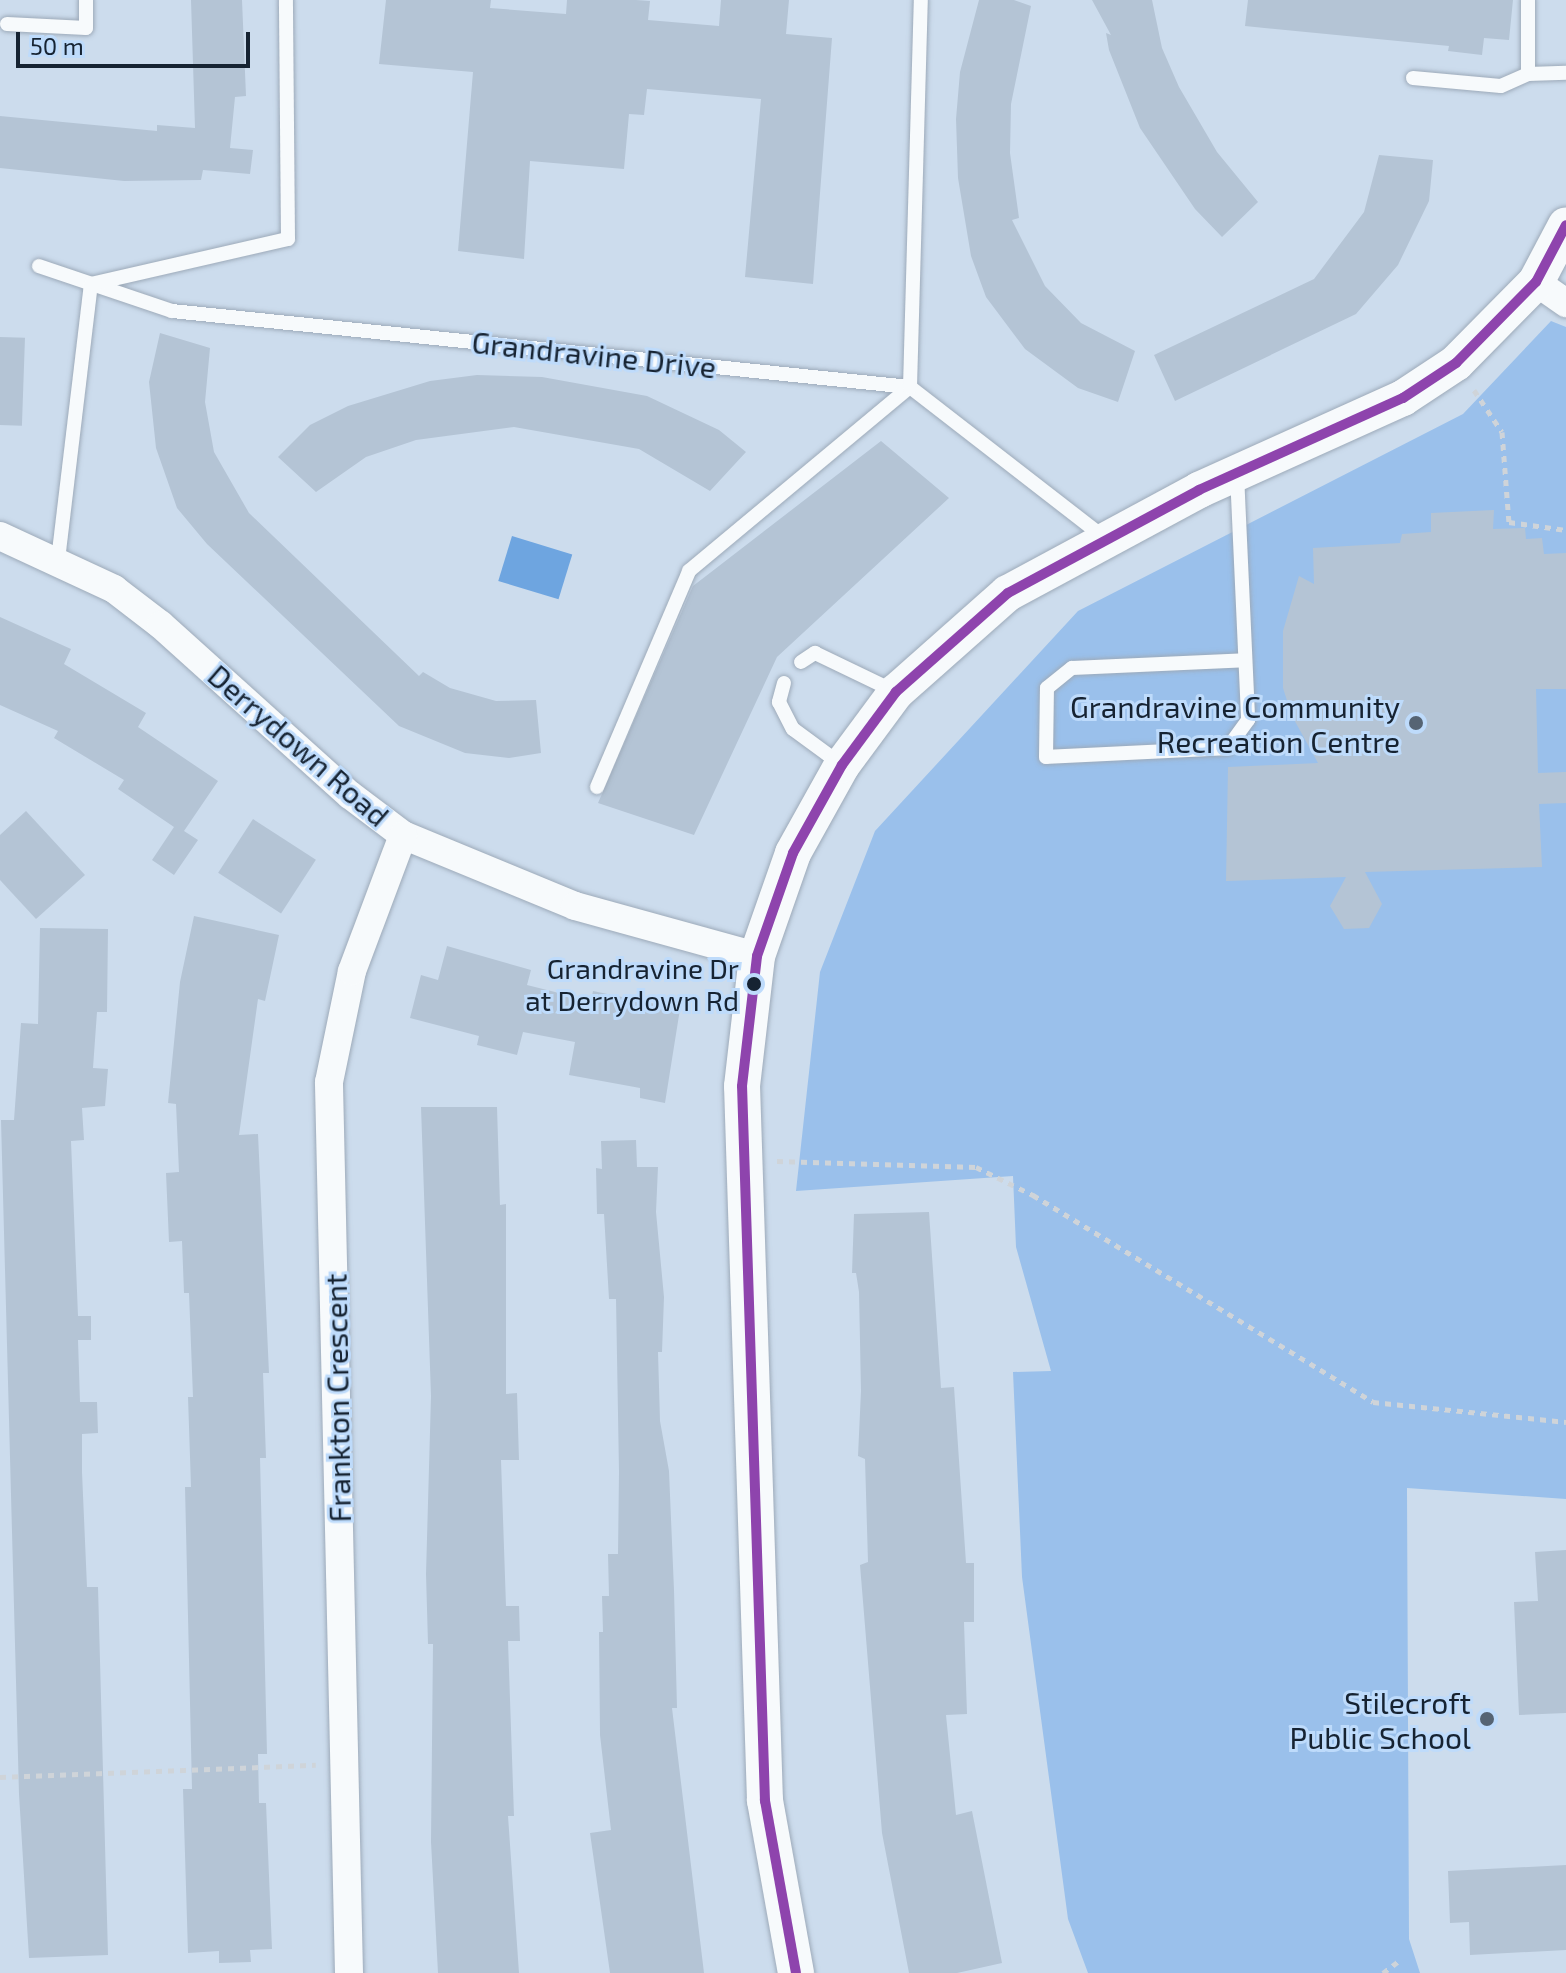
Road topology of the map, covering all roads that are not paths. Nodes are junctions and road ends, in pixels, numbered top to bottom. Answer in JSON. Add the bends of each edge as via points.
{"nodes":[{"id":1,"x":86,"y":0,"type":"edge"},
{"id":2,"x":286,"y":0,"type":"edge"},
{"id":3,"x":921,"y":0,"type":"edge"},
{"id":4,"x":1528,"y":0,"type":"edge"},
{"id":5,"x":7,"y":24,"type":"dead end"},
{"id":6,"x":1566,"y":73,"type":"edge"},
{"id":7,"x":1528,"y":74,"type":"junction"},
{"id":8,"x":1413,"y":78,"type":"dead end"},
{"id":9,"x":1566,"y":225,"type":"edge"},
{"id":10,"x":39,"y":266,"type":"dead end"},
{"id":11,"x":1536,"y":282,"type":"junction"},
{"id":12,"x":91,"y":284,"type":"junction"},
{"id":13,"x":1566,"y":303,"type":"edge"},
{"id":14,"x":910,"y":387,"type":"junction"},
{"id":15,"x":1237,"y":473,"type":"junction"},
{"id":16,"x":0,"y":536,"type":"edge"},
{"id":17,"x":1106,"y":539,"type":"junction"},
{"id":18,"x":58,"y":560,"type":"junction"},
{"id":19,"x":1245,"y":660,"type":"junction"},
{"id":20,"x":801,"y":662,"type":"dead end"},
{"id":21,"x":784,"y":683,"type":"dead end"},
{"id":22,"x":896,"y":692,"type":"junction"},
{"id":23,"x":842,"y":765,"type":"junction"},
{"id":24,"x":597,"y":787,"type":"dead end"},
{"id":25,"x":403,"y":835,"type":"junction"},
{"id":26,"x":757,"y":956,"type":"junction"},
{"id":27,"x":349,"y":1973,"type":"edge"},
{"id":28,"x":796,"y":1973,"type":"edge"}],
"edges":[{"from":1,"to":5,"type":"lane","via":[[86,28]]},
{"from":2,"to":12,"type":"lane","via":[[288,239]]},
{"from":3,"to":14,"type":"lane"},
{"from":4,"to":7,"type":"lane"},
{"from":6,"to":7,"type":"lane"},
{"from":7,"to":8,"type":"lane","via":[[1501,86]]},
{"from":9,"to":11,"type":"street"},
{"from":10,"to":12,"type":"lane","name":"Grandravine Drive"},
{"from":11,"to":13,"type":"street"},
{"from":11,"to":15,"type":"street","via":[[1456,363],[1403,398]]},
{"from":12,"to":14,"type":"lane","name":"Grandravine Drive","via":[[172,311]]},
{"from":12,"to":18,"type":"lane"},
{"from":14,"to":17,"type":"lane"},
{"from":14,"to":24,"type":"lane","via":[[689,571]]},
{"from":15,"to":17,"type":"street"},
{"from":15,"to":19,"type":"lane"},
{"from":16,"to":18,"type":"street","name":"Derrydown Road"},
{"from":17,"to":22,"type":"street","via":[[1008,593]]},
{"from":18,"to":25,"type":"street","name":"Derrydown Road","via":[[114,589],[161,625],[350,795]]},
{"from":19,"to":19,"type":"lane","via":[[1248,720],[1228,748],[1046,757],[1047,688],[1072,668]]},
{"from":20,"to":22,"type":"lane","via":[[815,653]]},
{"from":21,"to":23,"type":"lane","via":[[779,702],[793,729]]},
{"from":22,"to":23,"type":"street"},
{"from":23,"to":26,"type":"street","via":[[793,853]]},
{"from":25,"to":26,"type":"street","name":"Derrydown Road","via":[[575,906]]},
{"from":25,"to":27,"type":"street","name":"Frankton Crescent","via":[[352,971],[329,1082]]},
{"from":26,"to":28,"type":"street","via":[[745,1027],[743,1161],[765,1801]]}]}
